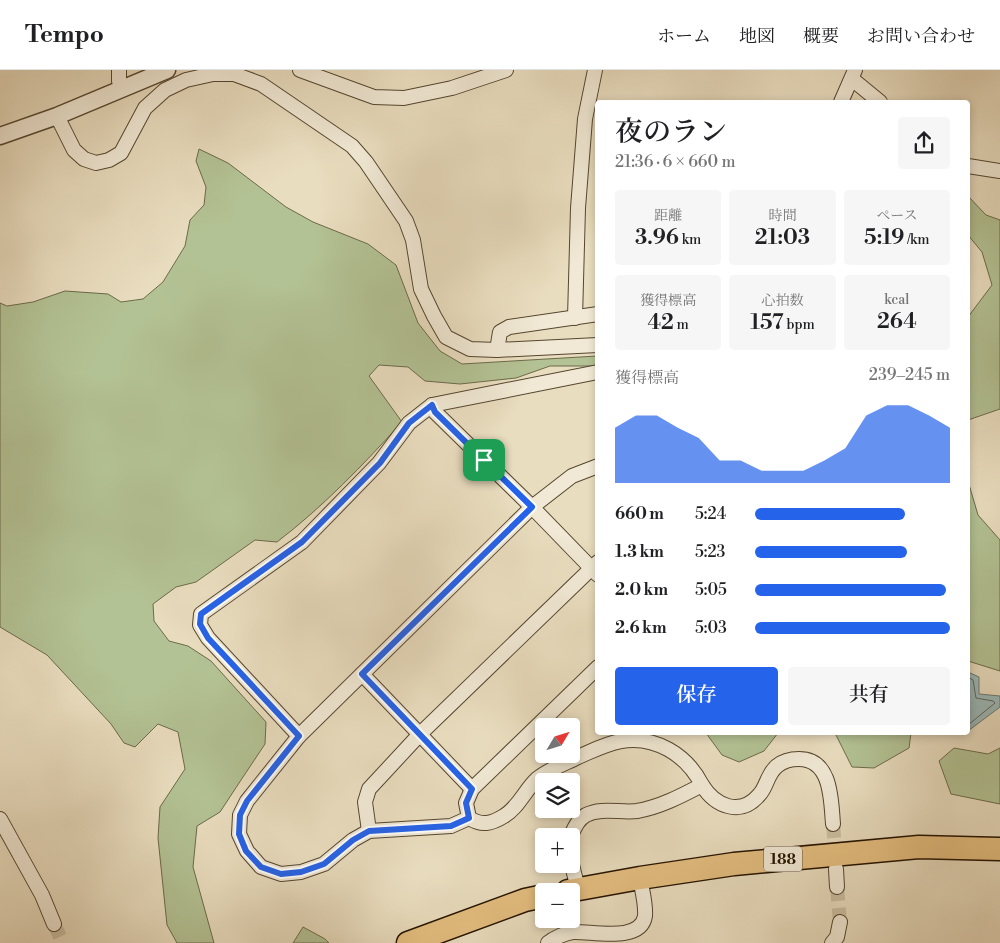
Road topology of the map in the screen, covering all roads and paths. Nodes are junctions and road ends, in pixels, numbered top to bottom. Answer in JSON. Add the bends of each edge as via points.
{"nodes":[{"id":1,"x":119,"y":70,"type":"edge"},
{"id":2,"x":300,"y":70,"type":"edge"},
{"id":3,"x":506,"y":70,"type":"edge"},
{"id":4,"x":595,"y":70,"type":"edge"},
{"id":5,"x":159,"y":72,"type":"edge"},
{"id":6,"x":854,"y":75,"type":"edge"},
{"id":7,"x":122,"y":89,"type":"junction"},
{"id":8,"x":842,"y":100,"type":"edge"},
{"id":9,"x":878,"y":100,"type":"edge"},
{"id":10,"x":57,"y":116,"type":"junction"},
{"id":11,"x":591,"y":120,"type":"edge"},
{"id":12,"x":0,"y":136,"type":"edge"},
{"id":13,"x":970,"y":166,"type":"edge"},
{"id":14,"x":1000,"y":171,"type":"edge"},
{"id":15,"x":595,"y":315,"type":"edge"},
{"id":16,"x":575,"y":318,"type":"junction"},
{"id":17,"x":595,"y":345,"type":"edge"},
{"id":18,"x":497,"y":350,"type":"junction"},
{"id":19,"x":595,"y":373,"type":"edge"},
{"id":20,"x":432,"y":405,"type":"junction"},
{"id":21,"x":595,"y":467,"type":"edge"},
{"id":22,"x":532,"y":507,"type":"junction"},
{"id":23,"x":595,"y":568,"type":"edge"},
{"id":24,"x":595,"y":670,"type":"edge"},
{"id":25,"x":362,"y":674,"type":"junction"},
{"id":26,"x":420,"y":734,"type":"junction"},
{"id":27,"x":299,"y":736,"type":"junction"},
{"id":28,"x":702,"y":785,"type":"junction"},
{"id":29,"x":472,"y":789,"type":"junction"},
{"id":30,"x":469,"y":818,"type":"junction"},
{"id":31,"x":0,"y":819,"type":"edge"},
{"id":32,"x":832,"y":824,"type":"tunnel mouth"},
{"id":33,"x":574,"y":828,"type":"edge"},
{"id":34,"x":369,"y":831,"type":"junction"},
{"id":35,"x":1000,"y":849,"type":"edge"},
{"id":36,"x":836,"y":869,"type":"tunnel mouth"},
{"id":37,"x":640,"y":878,"type":"junction"},
{"id":38,"x":838,"y":887,"type":"tunnel mouth"},
{"id":39,"x":580,"y":889,"type":"edge"},
{"id":40,"x":535,"y":898,"type":"edge"},
{"id":41,"x":840,"y":922,"type":"tunnel mouth"},
{"id":42,"x":54,"y":924,"type":"tunnel mouth"},
{"id":43,"x":408,"y":943,"type":"edge"},
{"id":44,"x":548,"y":943,"type":"edge"},
{"id":45,"x":832,"y":943,"type":"edge"}],
"edges":[{"from":1,"to":7,"type":"street"},
{"from":2,"to":3,"type":"street","via":[[374,97],[404,98],[452,88]]},
{"from":4,"to":11,"type":"street"},
{"from":5,"to":7,"type":"street"},
{"from":6,"to":8,"type":"street"},
{"from":6,"to":9,"type":"street"},
{"from":7,"to":10,"type":"street"},
{"from":10,"to":12,"type":"street"},
{"from":10,"to":18,"type":"street","via":[[74,150],[84,159],[96,163],[121,152],[145,108],[165,90],[186,80],[214,74],[234,74],[260,84],[352,146],[366,162],[406,221],[413,240],[421,289],[446,336],[470,349]]},
{"from":11,"to":16,"type":"street","via":[[578,208]]},
{"from":13,"to":14,"type":"street"},
{"from":15,"to":16,"type":"street"},
{"from":16,"to":18,"type":"street","via":[[509,327],[500,332]]},
{"from":17,"to":18,"type":"street"},
{"from":19,"to":20,"type":"street"},
{"from":20,"to":22,"type":"street","via":[[435,412]]},
{"from":20,"to":27,"type":"street","via":[[409,423],[380,463],[302,542],[201,614],[200,624],[208,638]]},
{"from":21,"to":22,"type":"street","via":[[572,476]]},
{"from":22,"to":23,"type":"street"},
{"from":22,"to":25,"type":"street"},
{"from":23,"to":26,"type":"street"},
{"from":24,"to":29,"type":"street"},
{"from":25,"to":26,"type":"street"},
{"from":25,"to":27,"type":"street"},
{"from":26,"to":29,"type":"street"},
{"from":26,"to":34,"type":"street","via":[[369,789],[365,802]]},
{"from":27,"to":34,"type":"street","via":[[247,801],[240,815],[239,834],[246,851],[261,867],[281,874],[301,872],[324,864]]},
{"from":28,"to":30,"type":"street","via":[[680,756],[660,745],[641,740],[622,741],[603,745],[554,768],[538,779],[506,815],[493,822],[479,824]]},
{"from":28,"to":32,"type":"street","via":[[719,804],[733,808],[746,806],[760,795],[770,772],[778,764],[804,759],[816,765],[826,776]]},
{"from":28,"to":33,"type":"street","via":[[655,806],[586,815]]},
{"from":29,"to":30,"type":"street","via":[[466,803]]},
{"from":30,"to":34,"type":"street","via":[[451,826]]},
{"from":31,"to":42,"type":"street","via":[[42,895]]},
{"from":35,"to":37,"type":"highway","number":"188","via":[[920,847],[734,864]]},
{"from":36,"to":38,"type":"street"},
{"from":37,"to":39,"type":"highway","number":"188"},
{"from":37,"to":44,"type":"street","via":[[645,917],[642,926],[633,934],[572,932]]},
{"from":40,"to":43,"type":"highway"},
{"from":41,"to":45,"type":"street","via":[[837,937]]}]}
